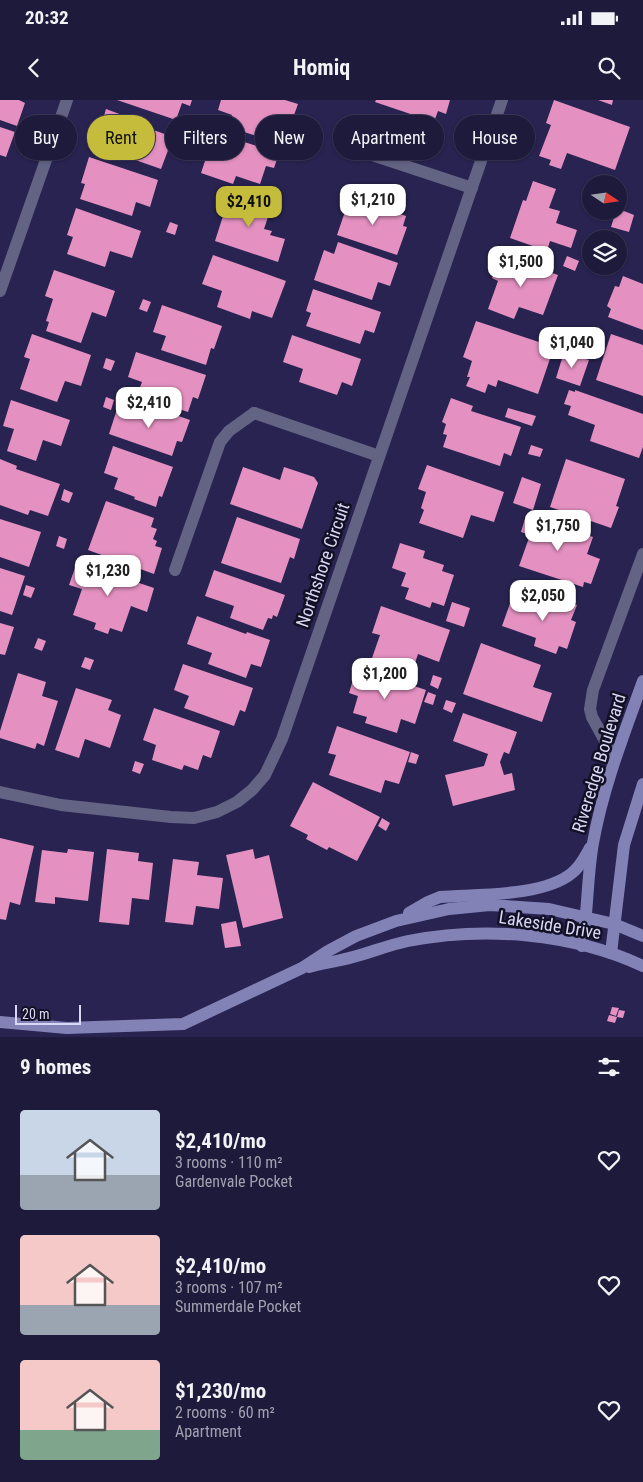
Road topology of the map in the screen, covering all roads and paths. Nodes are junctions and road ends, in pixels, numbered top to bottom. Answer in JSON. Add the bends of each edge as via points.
{"nodes":[{"id":1,"x":67,"y":100,"type":"edge"},
{"id":2,"x":502,"y":100,"type":"edge"},
{"id":3,"x":387,"y":160,"type":"edge"},
{"id":4,"x":472,"y":188,"type":"junction"},
{"id":5,"x":0,"y":291,"type":"edge"},
{"id":6,"x":379,"y":456,"type":"junction"},
{"id":7,"x":643,"y":554,"type":"edge"},
{"id":8,"x":175,"y":570,"type":"dead end"},
{"id":9,"x":643,"y":681,"type":"edge"},
{"id":10,"x":615,"y":759,"type":"junction"},
{"id":11,"x":643,"y":784,"type":"edge"},
{"id":12,"x":0,"y":792,"type":"edge"},
{"id":13,"x":592,"y":844,"type":"junction"},
{"id":14,"x":586,"y":918,"type":"junction"},
{"id":15,"x":396,"y":921,"type":"junction"},
{"id":16,"x":614,"y":924,"type":"junction"},
{"id":17,"x":643,"y":936,"type":"edge"},
{"id":18,"x":582,"y":946,"type":"junction"},
{"id":19,"x":611,"y":953,"type":"junction"},
{"id":20,"x":643,"y":966,"type":"edge"},
{"id":21,"x":302,"y":968,"type":"junction"},
{"id":22,"x":0,"y":1022,"type":"edge"}],
"edges":[{"from":1,"to":5,"type":"street"},
{"from":2,"to":4,"type":"street","name":"Northshore Circuit"},
{"from":3,"to":4,"type":"street"},
{"from":4,"to":6,"type":"street","name":"Northshore Circuit"},
{"from":6,"to":8,"type":"street","via":[[254,413],[229,431],[220,442]]},
{"from":6,"to":12,"type":"street","name":"Northshore Circuit","via":[[282,739],[265,775],[252,790],[218,812],[194,818],[61,805]]},
{"from":7,"to":10,"type":"street","via":[[593,690],[592,717]]},
{"from":9,"to":10,"type":"street","name":"Riveredge Boulevard"},
{"from":10,"to":13,"type":"street","name":"Riveredge Boulevard"},
{"from":11,"to":16,"type":"street","via":[[624,845]]},
{"from":13,"to":14,"type":"street","name":"Riveredge Boulevard"},
{"from":13,"to":15,"type":"street","via":[[572,874],[552,884],[525,891],[440,897]]},
{"from":14,"to":15,"type":"street","name":"Lakeside Drive","via":[[549,909],[490,905],[443,910]]},
{"from":14,"to":16,"type":"street","name":"Lakeside Drive"},
{"from":14,"to":18,"type":"street","name":"Riveredge Boulevard"},
{"from":15,"to":21,"type":"street","name":"Lakeside Drive","via":[[356,936]]},
{"from":16,"to":17,"type":"street","name":"Lakeside Drive"},
{"from":16,"to":19,"type":"street"},
{"from":18,"to":19,"type":"street","name":"Lakeside Drive"},
{"from":18,"to":21,"type":"street","name":"Lakeside Drive","via":[[522,935],[454,934],[406,941]]},
{"from":19,"to":20,"type":"street","name":"Lakeside Drive"},
{"from":21,"to":22,"type":"street","name":"Lakeside Drive","via":[[183,1024],[67,1028]]}]}
